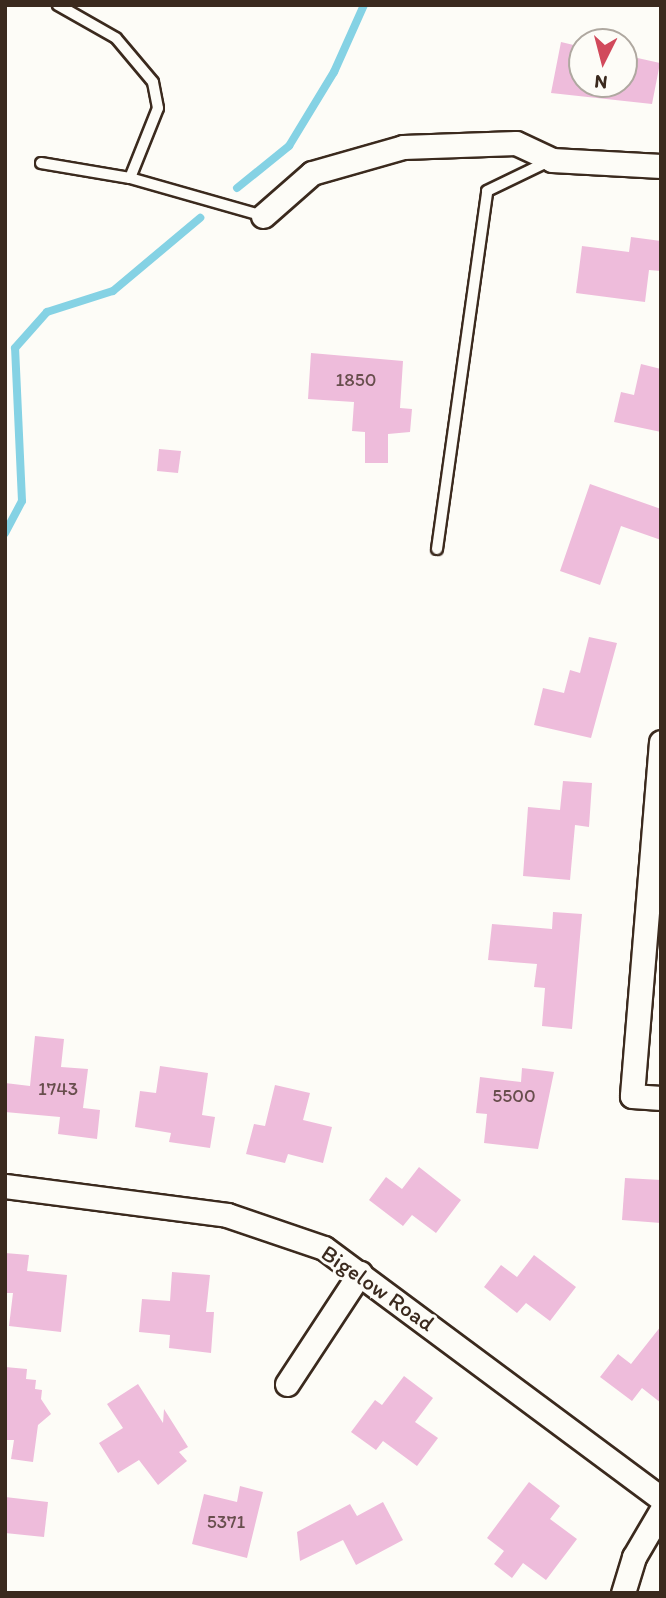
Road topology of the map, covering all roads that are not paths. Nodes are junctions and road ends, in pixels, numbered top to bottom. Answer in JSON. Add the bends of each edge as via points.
{"nodes":[{"id":1,"x":58,"y":5,"type":"edge"},
{"id":2,"x":552,"y":160,"type":"junction"},
{"id":3,"x":41,"y":163,"type":"dead end"},
{"id":4,"x":661,"y":166,"type":"edge"},
{"id":5,"x":130,"y":177,"type":"junction"},
{"id":6,"x":263,"y":216,"type":"joint"},
{"id":7,"x":437,"y":549,"type":"dead end"},
{"id":8,"x":661,"y":742,"type":"edge"},
{"id":9,"x":661,"y":1098,"type":"edge"},
{"id":10,"x":5,"y":1186,"type":"edge"},
{"id":11,"x":360,"y":1272,"type":"junction"},
{"id":12,"x":287,"y":1384,"type":"dead end"},
{"id":13,"x":661,"y":1498,"type":"edge"},
{"id":14,"x":661,"y":1511,"type":"edge"},
{"id":15,"x":623,"y":1593,"type":"edge"}],
"edges":[{"from":1,"to":5,"type":"lane","via":[[116,38],[153,82],[158,108]]},
{"from":2,"to":4,"type":"street"},
{"from":2,"to":6,"type":"street","via":[[516,143],[403,147],[312,173]]},
{"from":2,"to":7,"type":"lane","via":[[486,191]]},
{"from":3,"to":5,"type":"lane"},
{"from":5,"to":6,"type":"lane"},
{"from":8,"to":9,"type":"street","via":[[632,1096]]},
{"from":10,"to":11,"type":"street","name":"Bigelow Road","via":[[227,1215],[286,1231]]},
{"from":11,"to":12,"type":"street"},
{"from":11,"to":13,"type":"street","name":"Bigelow Road"},
{"from":14,"to":15,"type":"street","via":[[634,1557]]}]}
